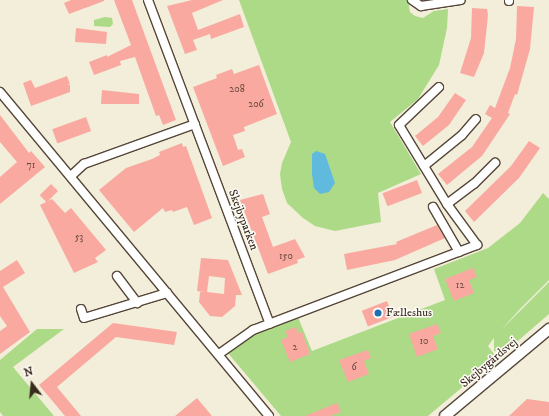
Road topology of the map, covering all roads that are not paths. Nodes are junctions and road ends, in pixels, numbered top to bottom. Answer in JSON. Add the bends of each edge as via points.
{"nodes":[{"id":1,"x":148,"y":0,"type":"edge"},
{"id":2,"x":412,"y":0,"type":"edge"},
{"id":3,"x":446,"y":1,"type":"edge"},
{"id":4,"x":462,"y":2,"type":"edge"},
{"id":5,"x":439,"y":87,"type":"dead end"},
{"id":6,"x":0,"y":92,"type":"edge"},
{"id":7,"x":476,"y":119,"type":"dead end"},
{"id":8,"x":195,"y":124,"type":"junction"},
{"id":9,"x":495,"y":162,"type":"dead end"},
{"id":10,"x":424,"y":166,"type":"junction"},
{"id":11,"x":71,"y":176,"type":"junction"},
{"id":12,"x":447,"y":204,"type":"junction"},
{"id":13,"x":433,"y":207,"type":"dead end"},
{"id":14,"x":459,"y":252,"type":"junction"},
{"id":15,"x":117,"y":276,"type":"dead end"},
{"id":16,"x":167,"y":293,"type":"junction"},
{"id":17,"x":137,"y":303,"type":"junction"},
{"id":18,"x":81,"y":309,"type":"dead end"},
{"id":19,"x":270,"y":324,"type":"junction"},
{"id":20,"x":549,"y":329,"type":"edge"},
{"id":21,"x":219,"y":354,"type":"junction"},
{"id":22,"x":269,"y":416,"type":"edge"},
{"id":23,"x":445,"y":416,"type":"edge"}],
"edges":[{"from":1,"to":8,"type":"street","name":"Skejbyparken"},
{"from":2,"to":3,"type":"street","via":[[421,6]]},
{"from":3,"to":4,"type":"street"},
{"from":5,"to":10,"type":"street","via":[[399,125]]},
{"from":6,"to":11,"type":"street"},
{"from":7,"to":10,"type":"street","via":[[462,135]]},
{"from":8,"to":11,"type":"street","via":[[84,164]]},
{"from":8,"to":19,"type":"street","name":"Skejbyparken"},
{"from":9,"to":12,"type":"street","via":[[474,184]]},
{"from":10,"to":12,"type":"street"},
{"from":11,"to":16,"type":"street"},
{"from":12,"to":14,"type":"street","via":[[477,245]]},
{"from":13,"to":14,"type":"street"},
{"from":14,"to":19,"type":"street"},
{"from":15,"to":17,"type":"street"},
{"from":16,"to":17,"type":"street"},
{"from":16,"to":21,"type":"street"},
{"from":17,"to":18,"type":"street","via":[[84,318]]},
{"from":19,"to":21,"type":"street","via":[[245,334]]},
{"from":20,"to":23,"type":"street","name":"Skejbygårdsvej"},
{"from":21,"to":22,"type":"street"}]}
